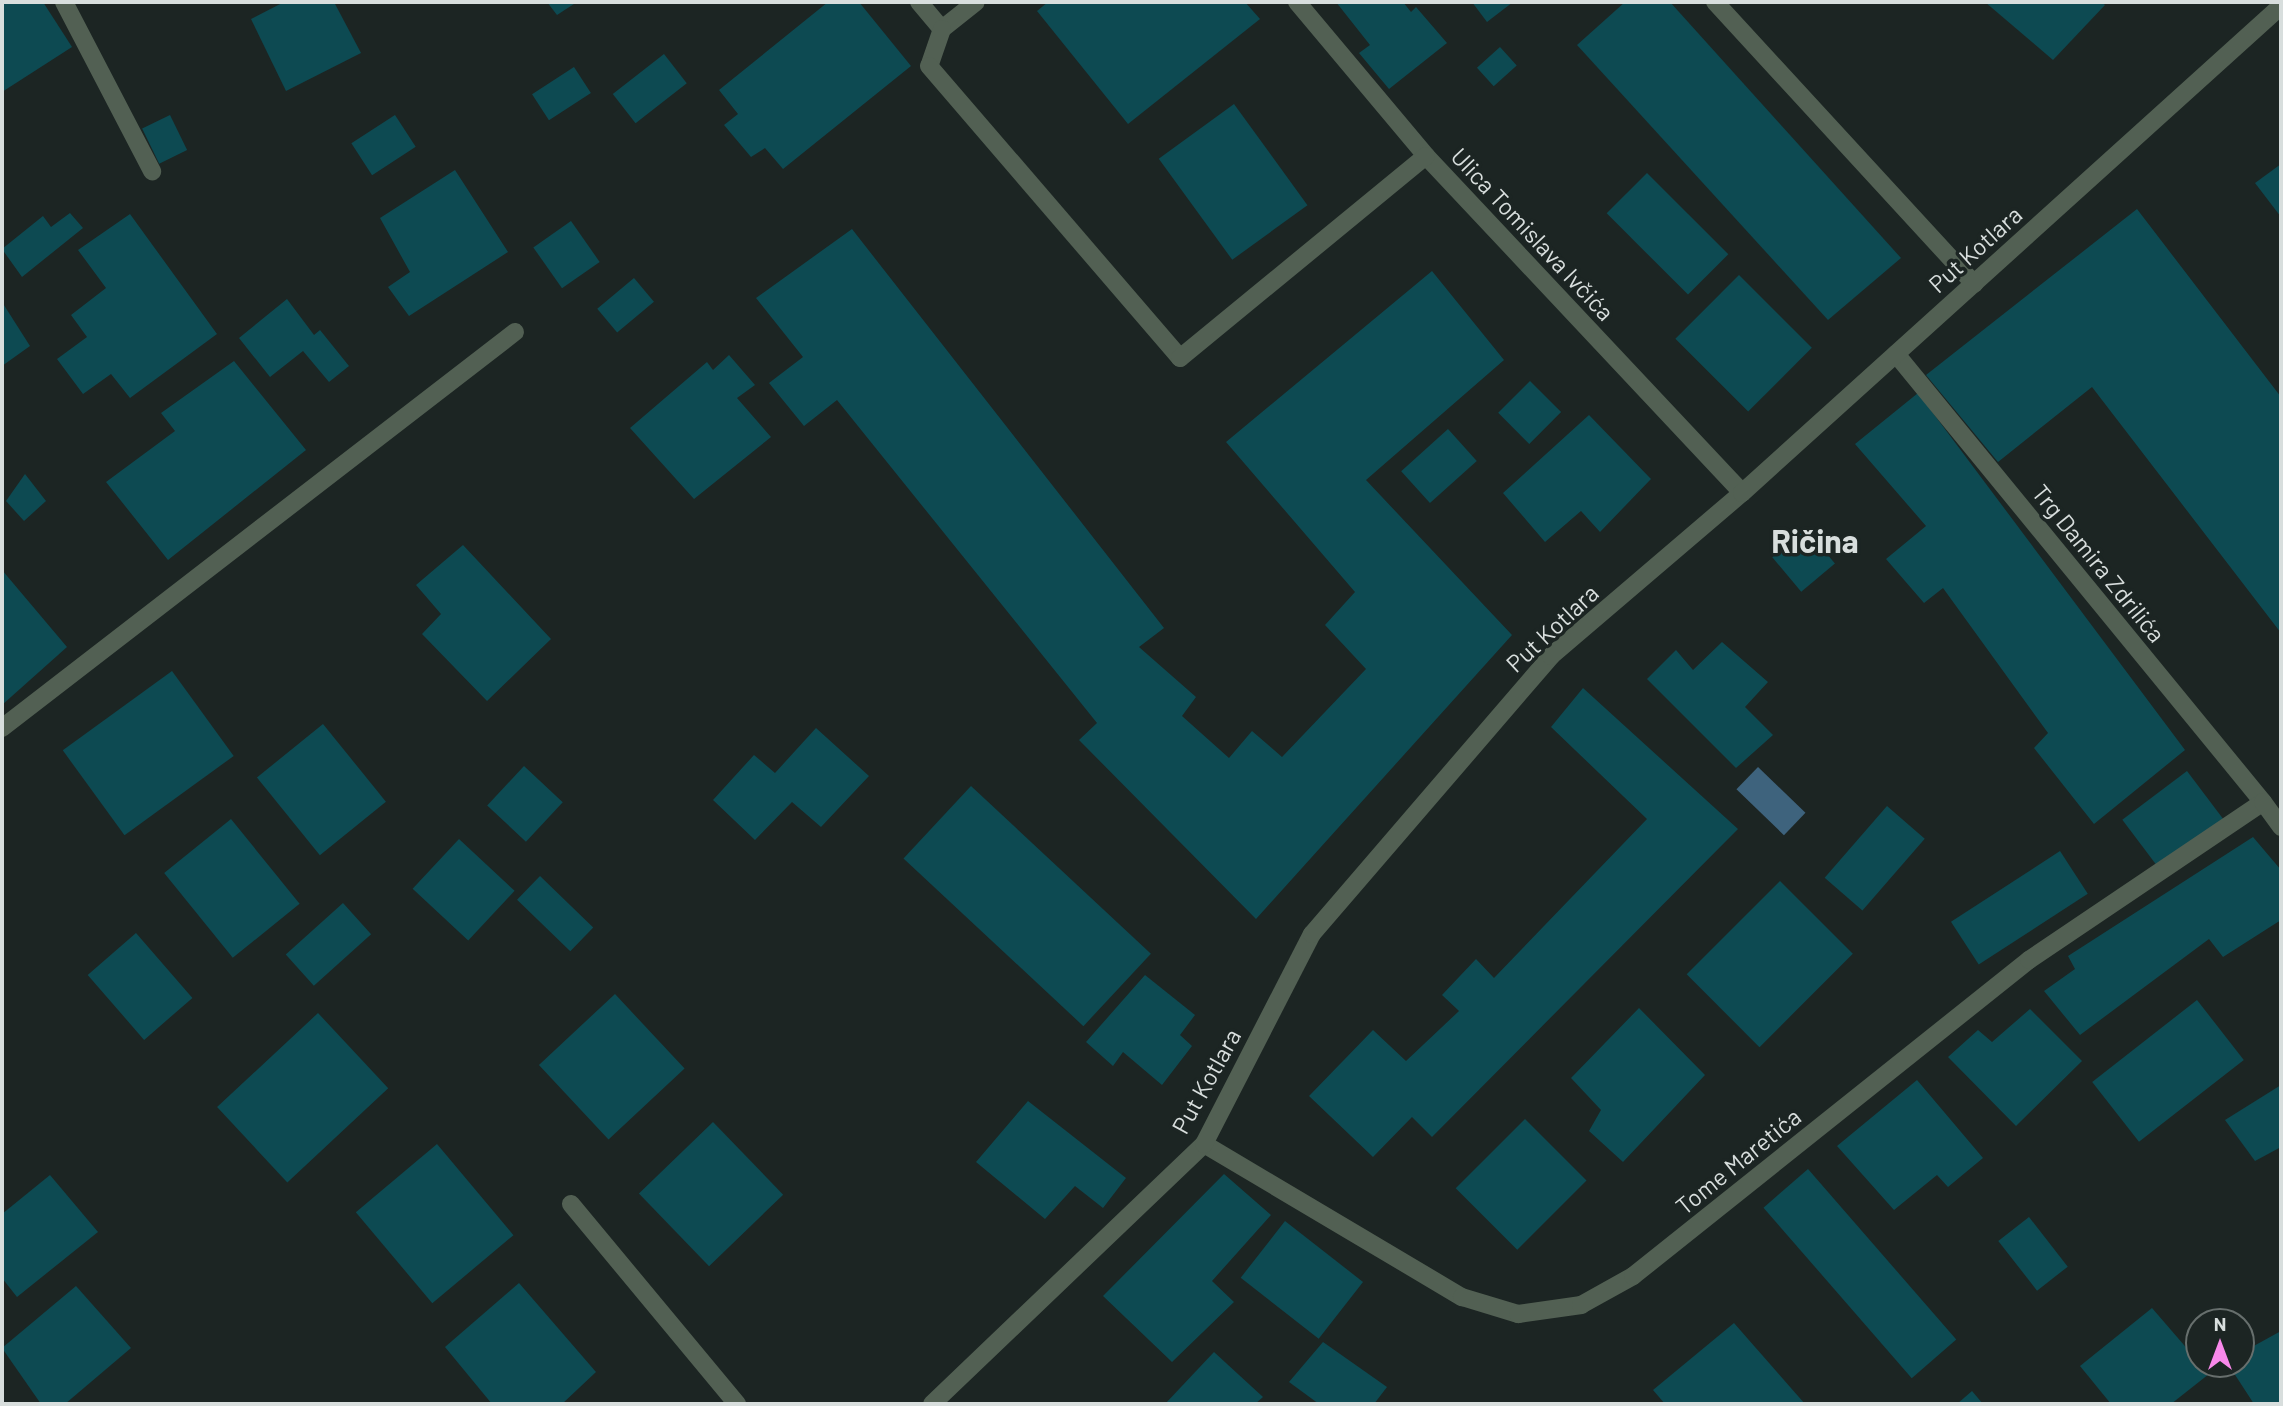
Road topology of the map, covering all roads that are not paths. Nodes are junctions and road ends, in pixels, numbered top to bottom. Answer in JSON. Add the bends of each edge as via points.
{"nodes":[{"id":1,"x":64,"y":2,"type":"edge"},
{"id":2,"x":919,"y":2,"type":"edge"},
{"id":3,"x":976,"y":2,"type":"edge"},
{"id":4,"x":1297,"y":2,"type":"edge"},
{"id":5,"x":1715,"y":2,"type":"edge"},
{"id":6,"x":2281,"y":6,"type":"edge"},
{"id":7,"x":942,"y":29,"type":"junction"},
{"id":8,"x":1426,"y":156,"type":"junction"},
{"id":9,"x":152,"y":171,"type":"dead end"},
{"id":10,"x":1975,"y":284,"type":"junction"},
{"id":11,"x":515,"y":332,"type":"dead end"},
{"id":12,"x":1896,"y":354,"type":"junction"},
{"id":13,"x":1742,"y":493,"type":"junction"},
{"id":14,"x":2,"y":728,"type":"edge"},
{"id":15,"x":2263,"y":802,"type":"junction"},
{"id":16,"x":2281,"y":827,"type":"edge"},
{"id":17,"x":1204,"y":1144,"type":"junction"},
{"id":18,"x":571,"y":1204,"type":"dead end"},
{"id":19,"x":737,"y":1404,"type":"edge"},
{"id":20,"x":932,"y":1404,"type":"edge"}],
"edges":[{"from":1,"to":9,"type":"street"},
{"from":2,"to":7,"type":"street"},
{"from":3,"to":7,"type":"street"},
{"from":4,"to":8,"type":"street","name":"Ulica Tomislava Ivčića"},
{"from":5,"to":10,"type":"street"},
{"from":6,"to":10,"type":"street","name":"Put Kotlara"},
{"from":7,"to":8,"type":"street","via":[[929,66],[1180,359]]},
{"from":8,"to":13,"type":"street","name":"Ulica Tomislava Ivčića"},
{"from":10,"to":12,"type":"street","name":"Put Kotlara"},
{"from":11,"to":14,"type":"street"},
{"from":12,"to":13,"type":"street","name":"Put Kotlara"},
{"from":12,"to":15,"type":"street","name":"Trg Damira Zdrilića"},
{"from":13,"to":17,"type":"street","name":"Put Kotlara","via":[[1551,656],[1312,933]]},
{"from":15,"to":16,"type":"street","name":"Trg Damira Zdrilića"},
{"from":15,"to":17,"type":"street","name":"Tome Maretića","via":[[2029,960],[1633,1276],[1581,1305],[1518,1314],[1462,1297]]},
{"from":17,"to":20,"type":"street","name":"Put Kotlara"},
{"from":18,"to":19,"type":"street"}]}
